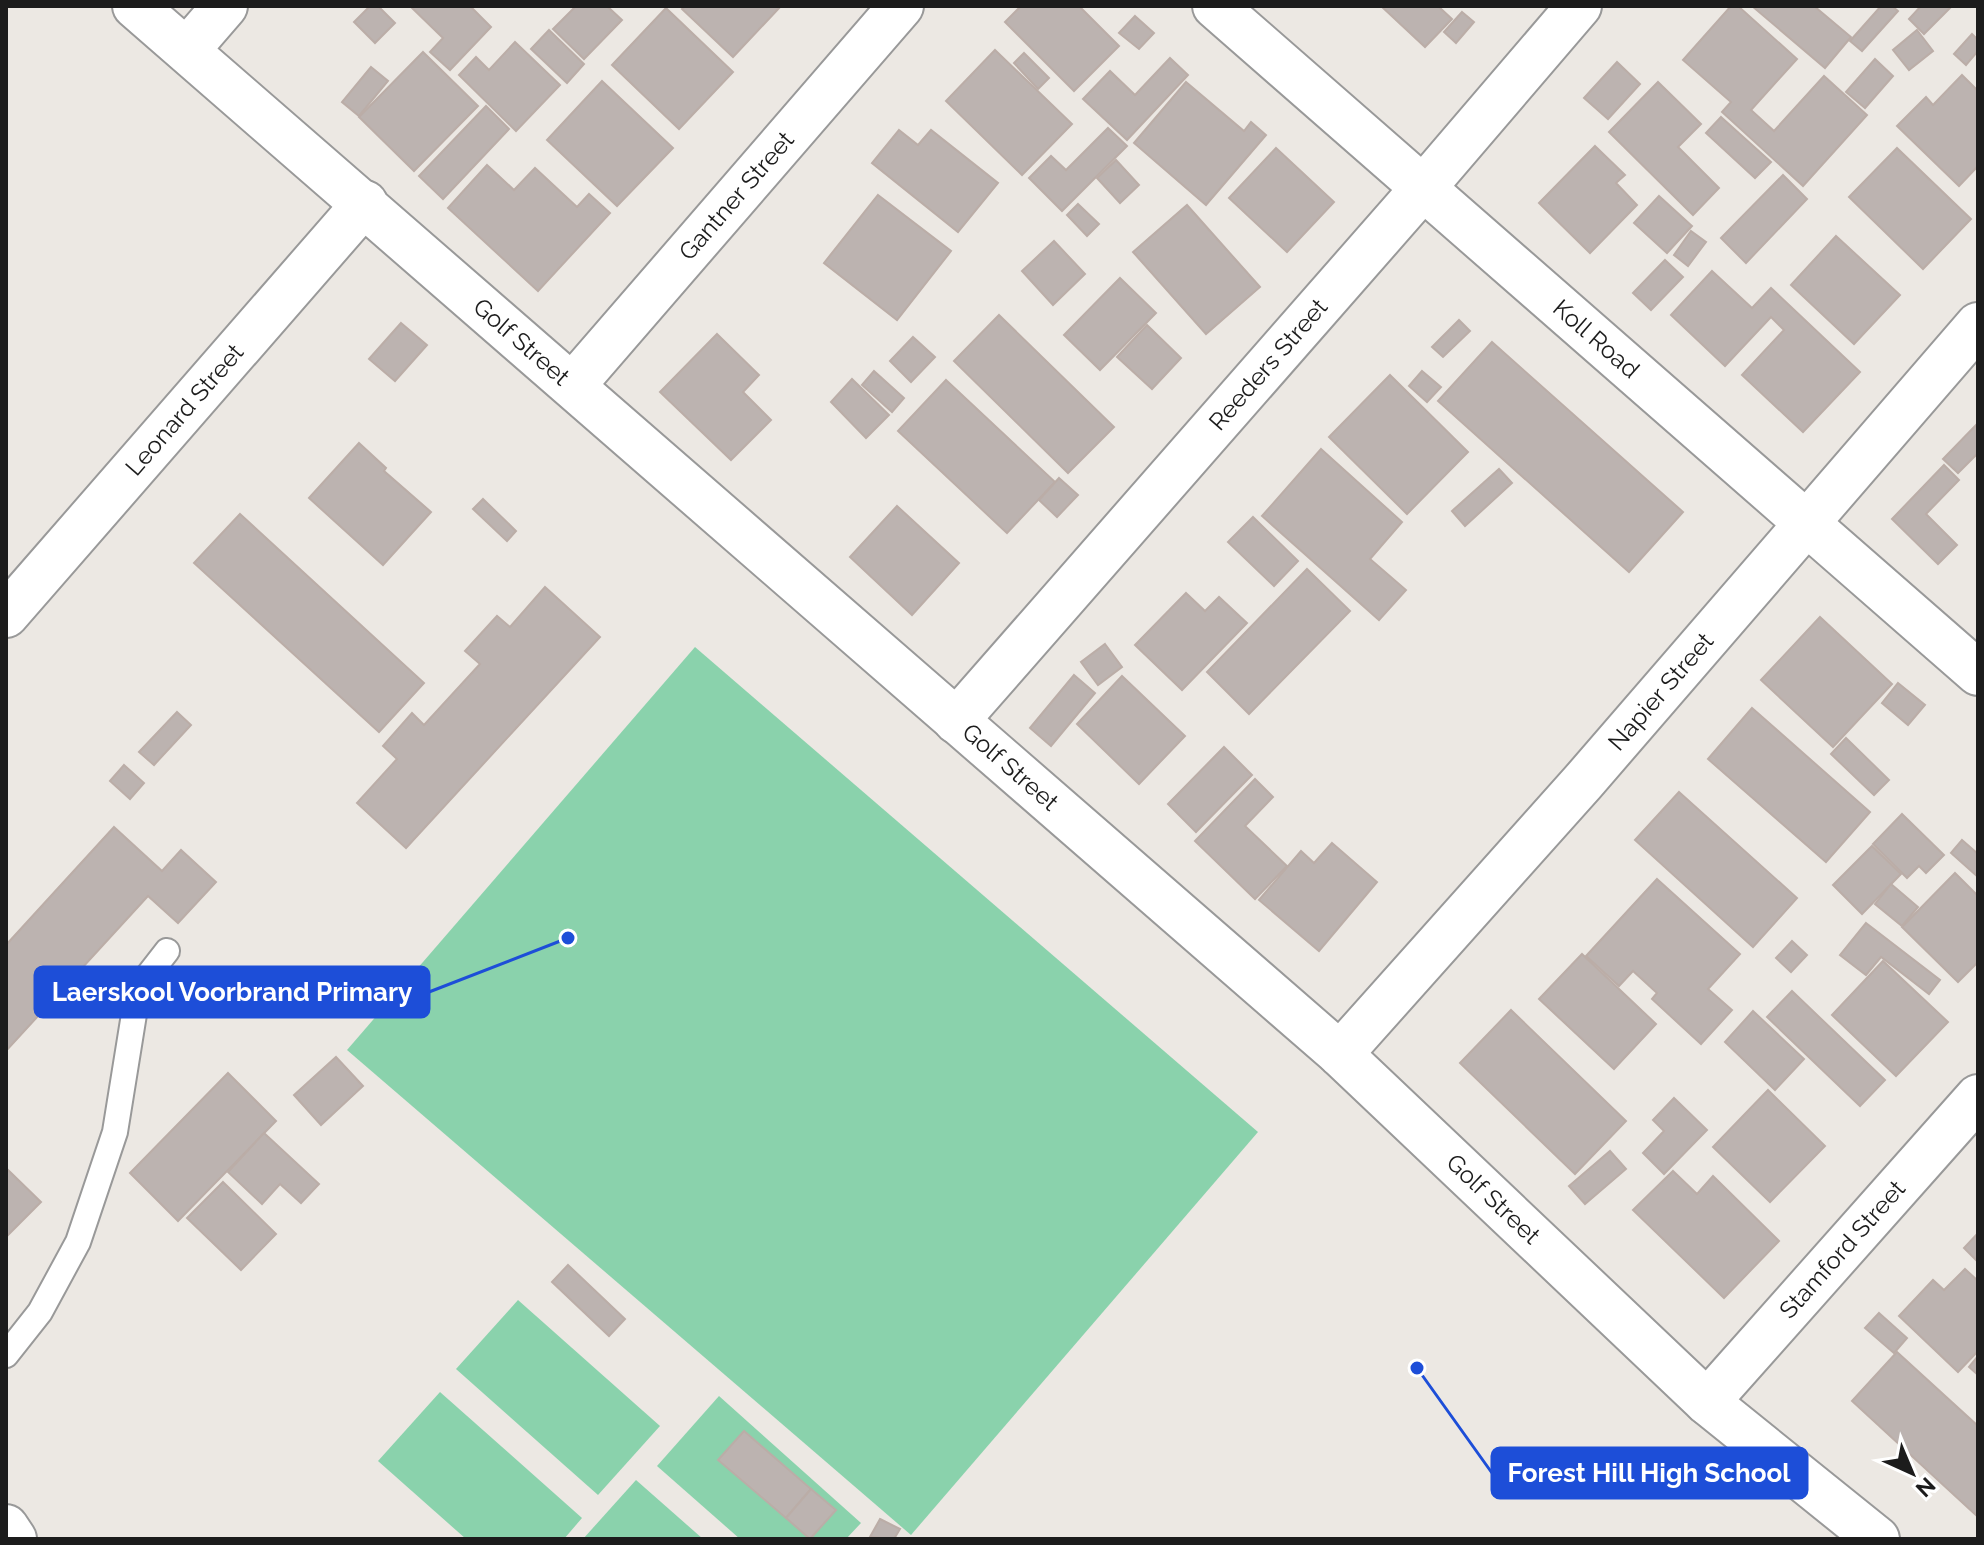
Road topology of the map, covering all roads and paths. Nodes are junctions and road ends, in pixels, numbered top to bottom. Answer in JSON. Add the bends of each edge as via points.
{"nodes":[{"id":1,"x":135,"y":6,"type":"edge"},
{"id":2,"x":225,"y":6,"type":"edge"},
{"id":3,"x":901,"y":6,"type":"edge"},
{"id":4,"x":1215,"y":6,"type":"edge"},
{"id":5,"x":1579,"y":6,"type":"edge"},
{"id":6,"x":187,"y":50,"type":"junction"},
{"id":7,"x":1424,"y":187,"type":"junction"},
{"id":8,"x":365,"y":203,"type":"junction"},
{"id":9,"x":1978,"y":325,"type":"edge"},
{"id":10,"x":573,"y":385,"type":"junction"},
{"id":11,"x":1806,"y":522,"type":"junction"},
{"id":12,"x":6,"y":615,"type":"edge"},
{"id":13,"x":1978,"y":673,"type":"edge"},
{"id":14,"x":956,"y":721,"type":"junction"},
{"id":15,"x":167,"y":951,"type":"dead end"},
{"id":16,"x":1340,"y":1054,"type":"junction"},
{"id":17,"x":1978,"y":1097,"type":"edge"},
{"id":18,"x":6,"y":1355,"type":"edge"},
{"id":19,"x":1707,"y":1402,"type":"junction"},
{"id":20,"x":6,"y":1527,"type":"edge"},
{"id":21,"x":14,"y":1539,"type":"edge"},
{"id":22,"x":1877,"y":1539,"type":"edge"}],
"edges":[{"from":1,"to":6,"type":"street","name":"Golf Street"},
{"from":2,"to":6,"type":"street"},
{"from":3,"to":10,"type":"street","name":"Gantner Street"},
{"from":4,"to":7,"type":"street","name":"Koll Road"},
{"from":5,"to":7,"type":"street","name":"Reeders Street"},
{"from":6,"to":8,"type":"street","name":"Golf Street"},
{"from":7,"to":11,"type":"street","name":"Koll Road"},
{"from":7,"to":14,"type":"street","name":"Reeders Street"},
{"from":8,"to":10,"type":"street","name":"Golf Street"},
{"from":8,"to":12,"type":"street","name":"Leonard Street"},
{"from":9,"to":11,"type":"street","name":"Napier Street"},
{"from":10,"to":14,"type":"street","name":"Golf Street"},
{"from":11,"to":13,"type":"street","name":"Koll Road"},
{"from":11,"to":16,"type":"street","name":"Napier Street"},
{"from":14,"to":16,"type":"street","name":"Golf Street"},
{"from":15,"to":18,"type":"lane","via":[[146,978],[135,1008],[115,1132],[78,1242],[40,1312]]},
{"from":16,"to":19,"type":"street","name":"Golf Street"},
{"from":17,"to":19,"type":"street","name":"Stamford Street"},
{"from":19,"to":22,"type":"street","name":"Golf Street"},
{"from":20,"to":21,"type":"street"}]}
